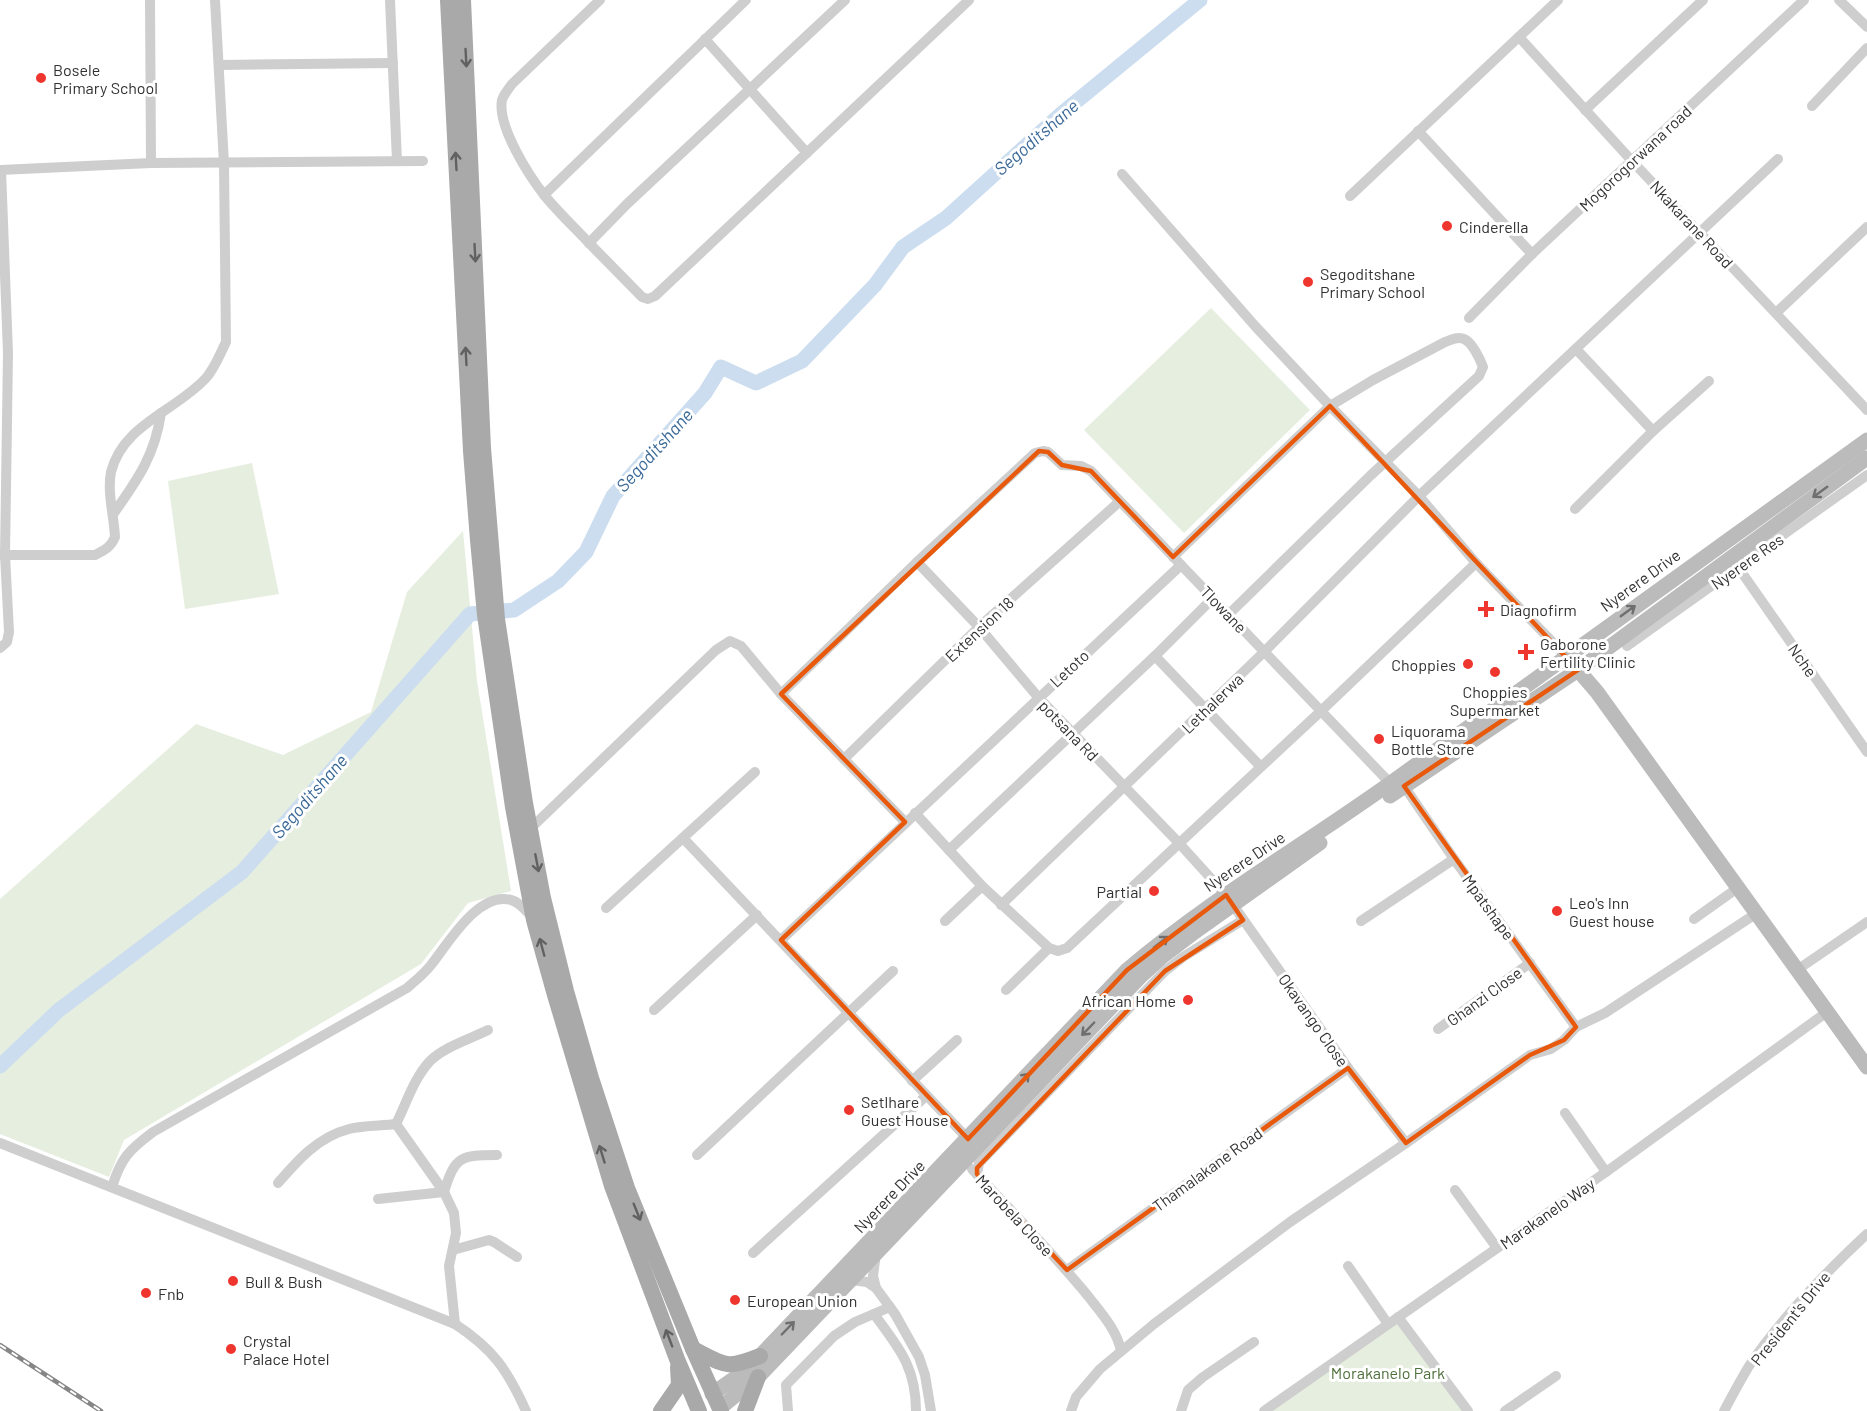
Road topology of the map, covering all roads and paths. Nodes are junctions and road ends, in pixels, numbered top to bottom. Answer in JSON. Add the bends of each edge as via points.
{"nodes":[{"id":1,"x":150,"y":0,"type":"edge"},
{"id":2,"x":215,"y":0,"type":"edge"},
{"id":3,"x":390,"y":0,"type":"edge"},
{"id":4,"x":448,"y":0,"type":"edge"},
{"id":5,"x":463,"y":0,"type":"edge"},
{"id":6,"x":600,"y":0,"type":"edge"},
{"id":7,"x":746,"y":0,"type":"edge"},
{"id":8,"x":844,"y":0,"type":"edge"},
{"id":9,"x":969,"y":0,"type":"edge"},
{"id":10,"x":1558,"y":0,"type":"edge"},
{"id":11,"x":1702,"y":0,"type":"edge"},
{"id":12,"x":1804,"y":0,"type":"edge"},
{"id":13,"x":1839,"y":0,"type":"edge"},
{"id":14,"x":1867,"y":27,"type":"edge"},
{"id":15,"x":1519,"y":37,"type":"junction"},
{"id":16,"x":705,"y":39,"type":"junction"},
{"id":17,"x":1867,"y":48,"type":"edge"},
{"id":18,"x":393,"y":63,"type":"junction"},
{"id":19,"x":219,"y":65,"type":"junction"},
{"id":20,"x":750,"y":89,"type":"junction"},
{"id":21,"x":1812,"y":106,"type":"dead end"},
{"id":22,"x":1585,"y":110,"type":"junction"},
{"id":23,"x":1418,"y":131,"type":"junction"},
{"id":24,"x":807,"y":153,"type":"junction"},
{"id":25,"x":1778,"y":159,"type":"dead end"},
{"id":26,"x":397,"y":161,"type":"junction"},
{"id":27,"x":423,"y":161,"type":"dead end"},
{"id":28,"x":1632,"y":161,"type":"junction"},
{"id":29,"x":152,"y":163,"type":"junction"},
{"id":30,"x":224,"y":164,"type":"junction"},
{"id":31,"x":1,"y":170,"type":"edge"},
{"id":32,"x":1122,"y":174,"type":"dead end"},
{"id":33,"x":544,"y":195,"type":"junction"},
{"id":34,"x":1350,"y":196,"type":"dead end"},
{"id":35,"x":1867,"y":227,"type":"edge"},
{"id":36,"x":1700,"y":232,"type":"junction"},
{"id":37,"x":589,"y":243,"type":"junction"},
{"id":38,"x":1532,"y":254,"type":"junction"},
{"id":39,"x":1776,"y":314,"type":"junction"},
{"id":40,"x":1469,"y":318,"type":"dead end"},
{"id":41,"x":1576,"y":349,"type":"junction"},
{"id":42,"x":1709,"y":381,"type":"dead end"},
{"id":43,"x":1330,"y":406,"type":"junction"},
{"id":44,"x":1867,"y":410,"type":"edge"},
{"id":45,"x":161,"y":413,"type":"junction"},
{"id":46,"x":1653,"y":431,"type":"junction"},
{"id":47,"x":1867,"y":440,"type":"edge"},
{"id":48,"x":1867,"y":458,"type":"edge"},
{"id":49,"x":1385,"y":462,"type":"junction"},
{"id":50,"x":1867,"y":475,"type":"edge"},
{"id":51,"x":1419,"y":496,"type":"junction"},
{"id":52,"x":1119,"y":502,"type":"junction"},
{"id":53,"x":1575,"y":509,"type":"dead end"},
{"id":54,"x":114,"y":513,"type":"junction"},
{"id":55,"x":484,"y":540,"type":"junction"},
{"id":56,"x":2,"y":555,"type":"edge"},
{"id":57,"x":1177,"y":561,"type":"junction"},
{"id":58,"x":917,"y":562,"type":"junction"},
{"id":59,"x":1476,"y":563,"type":"junction"},
{"id":60,"x":1738,"y":567,"type":"junction"},
{"id":61,"x":1213,"y":598,"type":"junction"},
{"id":62,"x":1229,"y":614,"type":"junction"},
{"id":63,"x":491,"y":617,"type":"junction"},
{"id":64,"x":979,"y":627,"type":"junction"},
{"id":65,"x":1627,"y":646,"type":"dead end"},
{"id":66,"x":0,"y":648,"type":"edge"},
{"id":67,"x":1264,"y":652,"type":"junction"},
{"id":68,"x":1155,"y":656,"type":"junction"},
{"id":69,"x":1566,"y":656,"type":"junction"},
{"id":70,"x":1578,"y":670,"type":"junction"},
{"id":71,"x":781,"y":694,"type":"junction"},
{"id":72,"x":1038,"y":697,"type":"junction"},
{"id":73,"x":1205,"y":710,"type":"junction"},
{"id":74,"x":1321,"y":711,"type":"junction"},
{"id":75,"x":1072,"y":733,"type":"junction"},
{"id":76,"x":1867,"y":752,"type":"edge"},
{"id":77,"x":844,"y":759,"type":"junction"},
{"id":78,"x":1260,"y":766,"type":"junction"},
{"id":79,"x":755,"y":772,"type":"dead end"},
{"id":80,"x":1397,"y":785,"type":"junction"},
{"id":81,"x":1125,"y":788,"type":"junction"},
{"id":82,"x":915,"y":813,"type":"junction"},
{"id":83,"x":905,"y":822,"type":"junction"},
{"id":84,"x":530,"y":829,"type":"junction"},
{"id":85,"x":683,"y":838,"type":"junction"},
{"id":86,"x":1178,"y":843,"type":"junction"},
{"id":87,"x":949,"y":850,"type":"junction"},
{"id":88,"x":1454,"y":859,"type":"junction"},
{"id":89,"x":982,"y":886,"type":"junction"},
{"id":90,"x":1739,"y":887,"type":"junction"},
{"id":91,"x":1229,"y":900,"type":"junction"},
{"id":92,"x":1001,"y":905,"type":"junction"},
{"id":93,"x":606,"y":908,"type":"dead end"},
{"id":94,"x":1757,"y":912,"type":"junction"},
{"id":95,"x":756,"y":915,"type":"junction"},
{"id":96,"x":1694,"y":919,"type":"dead end"},
{"id":97,"x":534,"y":920,"type":"junction"},
{"id":98,"x":1243,"y":920,"type":"junction"},
{"id":99,"x":945,"y":921,"type":"dead end"},
{"id":100,"x":1361,"y":921,"type":"dead end"},
{"id":101,"x":1867,"y":922,"type":"edge"},
{"id":102,"x":781,"y":940,"type":"junction"},
{"id":103,"x":1049,"y":948,"type":"junction"},
{"id":104,"x":1530,"y":963,"type":"junction"},
{"id":105,"x":1797,"y":970,"type":"junction"},
{"id":106,"x":893,"y":971,"type":"dead end"},
{"id":107,"x":1006,"y":990,"type":"dead end"},
{"id":108,"x":654,"y":1010,"type":"dead end"},
{"id":109,"x":848,"y":1012,"type":"junction"},
{"id":110,"x":1827,"y":1012,"type":"junction"},
{"id":111,"x":1576,"y":1027,"type":"junction"},
{"id":112,"x":1438,"y":1029,"type":"dead end"},
{"id":113,"x":488,"y":1030,"type":"dead end"},
{"id":114,"x":957,"y":1040,"type":"dead end"},
{"id":115,"x":1348,"y":1068,"type":"junction"},
{"id":116,"x":1867,"y":1068,"type":"edge"},
{"id":117,"x":912,"y":1081,"type":"junction"},
{"id":118,"x":926,"y":1096,"type":"junction"},
{"id":119,"x":1565,"y":1113,"type":"dead end"},
{"id":120,"x":396,"y":1124,"type":"junction"},
{"id":121,"x":968,"y":1139,"type":"junction"},
{"id":122,"x":0,"y":1143,"type":"edge"},
{"id":123,"x":1406,"y":1143,"type":"junction"},
{"id":124,"x":497,"y":1155,"type":"dead end"},
{"id":125,"x":697,"y":1155,"type":"dead end"},
{"id":126,"x":964,"y":1160,"type":"junction"},
{"id":127,"x":1606,"y":1172,"type":"junction"},
{"id":128,"x":977,"y":1174,"type":"junction"},
{"id":129,"x":278,"y":1183,"type":"dead end"},
{"id":130,"x":112,"y":1187,"type":"junction"},
{"id":131,"x":1455,"y":1190,"type":"dead end"},
{"id":132,"x":444,"y":1192,"type":"junction"},
{"id":133,"x":378,"y":1199,"type":"dead end"},
{"id":134,"x":1867,"y":1234,"type":"edge"},
{"id":135,"x":1497,"y":1248,"type":"junction"},
{"id":136,"x":453,"y":1250,"type":"junction"},
{"id":137,"x":753,"y":1253,"type":"dead end"},
{"id":138,"x":876,"y":1253,"type":"junction"},
{"id":139,"x":517,"y":1257,"type":"dead end"},
{"id":140,"x":1348,"y":1266,"type":"dead end"},
{"id":141,"x":1067,"y":1270,"type":"junction"},
{"id":142,"x":851,"y":1280,"type":"junction"},
{"id":143,"x":876,"y":1288,"type":"junction"},
{"id":144,"x":890,"y":1307,"type":"junction"},
{"id":145,"x":874,"y":1314,"type":"junction"},
{"id":146,"x":1398,"y":1317,"type":"junction"},
{"id":147,"x":455,"y":1324,"type":"junction"},
{"id":148,"x":1388,"y":1324,"type":"junction"},
{"id":149,"x":1254,"y":1342,"type":"dead end"},
{"id":150,"x":693,"y":1349,"type":"junction"},
{"id":151,"x":1121,"y":1351,"type":"junction"},
{"id":152,"x":760,"y":1356,"type":"junction"},
{"id":153,"x":677,"y":1359,"type":"junction"},
{"id":154,"x":1556,"y":1376,"type":"dead end"},
{"id":155,"x":759,"y":1377,"type":"junction"},
{"id":156,"x":717,"y":1406,"type":"edge"},
{"id":157,"x":693,"y":1409,"type":"edge"},
{"id":158,"x":526,"y":1411,"type":"edge"},
{"id":159,"x":661,"y":1411,"type":"edge"},
{"id":160,"x":745,"y":1411,"type":"edge"},
{"id":161,"x":788,"y":1411,"type":"edge"},
{"id":162,"x":916,"y":1411,"type":"edge"},
{"id":163,"x":931,"y":1411,"type":"edge"},
{"id":164,"x":1071,"y":1411,"type":"edge"},
{"id":165,"x":1181,"y":1411,"type":"edge"},
{"id":166,"x":1264,"y":1411,"type":"edge"},
{"id":167,"x":1468,"y":1411,"type":"edge"},
{"id":168,"x":1505,"y":1411,"type":"edge"},
{"id":169,"x":1724,"y":1411,"type":"edge"}],
"edges":[{"from":1,"to":29,"type":"street"},
{"from":2,"to":19,"type":"street"},
{"from":3,"to":18,"type":"street"},
{"from":55,"to":4,"type":"main road","one_way":true,"via":[[471,451]]},
{"from":5,"to":55,"type":"main road","one_way":true},
{"from":6,"to":33,"type":"street","via":[[512,84],[502,100],[508,133]]},
{"from":7,"to":16,"type":"street"},
{"from":8,"to":20,"type":"street"},
{"from":9,"to":24,"type":"street"},
{"from":10,"to":15,"type":"street"},
{"from":11,"to":22,"type":"street"},
{"from":12,"to":28,"type":"street","name":"Mogorogorwana road"},
{"from":13,"to":14,"type":"street"},
{"from":15,"to":22,"type":"street","name":"Nkakarane Road"},
{"from":15,"to":23,"type":"street"},
{"from":16,"to":20,"type":"street"},
{"from":16,"to":33,"type":"street"},
{"from":17,"to":21,"type":"street"},
{"from":18,"to":19,"type":"street"},
{"from":18,"to":26,"type":"street"},
{"from":19,"to":30,"type":"street"},
{"from":20,"to":24,"type":"street"},
{"from":20,"to":37,"type":"street"},
{"from":22,"to":28,"type":"street","name":"Nkakarane Road"},
{"from":23,"to":34,"type":"street"},
{"from":23,"to":38,"type":"street"},
{"from":24,"to":37,"type":"street","via":[[648,299]]},
{"from":25,"to":36,"type":"street","name":"Lethalerwa"},
{"from":26,"to":27,"type":"street"},
{"from":26,"to":30,"type":"street"},
{"from":28,"to":36,"type":"street","name":"Nkakarane Road"},
{"from":28,"to":38,"type":"street","name":"Mogorogorwana road"},
{"from":29,"to":30,"type":"street"},
{"from":29,"to":31,"type":"street"},
{"from":30,"to":45,"type":"street","via":[[226,342],[206,378]]},
{"from":31,"to":56,"type":"street","via":[[8,353]]},
{"from":32,"to":43,"type":"street"},
{"from":33,"to":37,"type":"street"},
{"from":35,"to":39,"type":"street"},
{"from":36,"to":39,"type":"street","name":"Nkakarane Road"},
{"from":36,"to":41,"type":"street","name":"Lethalerwa"},
{"from":38,"to":40,"type":"street","name":"Mogorogorwana road"},
{"from":39,"to":44,"type":"street","name":"Nkakarane Road"},
{"from":41,"to":46,"type":"street"},
{"from":41,"to":51,"type":"street","name":"Lethalerwa"},
{"from":42,"to":46,"type":"street"},
{"from":43,"to":49,"type":"street"},
{"from":43,"to":49,"type":"street","name":"Letoto","via":[[1445,342],[1457,338],[1468,342],[1483,370]]},
{"from":43,"to":57,"type":"street","name":"Letoto"},
{"from":45,"to":54,"type":"street","via":[[152,453]]},
{"from":45,"to":54,"type":"street","via":[[140,427],[115,459],[110,491]]},
{"from":46,"to":53,"type":"street"},
{"from":69,"to":47,"type":"main road","name":"Nyerere Drive","one_way":true},
{"from":48,"to":70,"type":"main road","name":"Nyerere Drive","one_way":true},
{"from":49,"to":51,"type":"street"},
{"from":49,"to":62,"type":"street"},
{"from":50,"to":60,"type":"street","name":"Nyerere Res"},
{"from":51,"to":59,"type":"street"},
{"from":51,"to":67,"type":"street","name":"Lethalerwa"},
{"from":52,"to":57,"type":"street","name":"Tlowane"},
{"from":52,"to":58,"type":"street","name":"Tlowane","via":[[1086,468],[1062,465],[1043,450],[1035,453]]},
{"from":52,"to":64,"type":"street","name":"Extension 18"},
{"from":54,"to":56,"type":"street","via":[[112,544],[95,555]]},
{"from":55,"to":63,"type":"main road"},
{"from":56,"to":66,"type":"street","via":[[9,632],[7,642]]},
{"from":57,"to":61,"type":"street","name":"Tlowane"},
{"from":57,"to":72,"type":"street","name":"Letoto"},
{"from":58,"to":64,"type":"street","name":"potsana Rd"},
{"from":58,"to":71,"type":"street"},
{"from":59,"to":69,"type":"street"},
{"from":59,"to":74,"type":"street"},
{"from":60,"to":65,"type":"street","name":"Nyerere Res"},
{"from":60,"to":76,"type":"street","name":"Nche"},
{"from":61,"to":62,"type":"street","name":"Tlowane"},
{"from":61,"to":68,"type":"street"},
{"from":62,"to":67,"type":"street","name":"Tlowane"},
{"from":63,"to":84,"type":"main road"},
{"from":63,"to":97,"type":"main road","via":[[513,807]]},
{"from":64,"to":72,"type":"street","name":"potsana Rd"},
{"from":64,"to":77,"type":"street","name":"Extension 18"},
{"from":67,"to":73,"type":"street","name":"Lethalerwa"},
{"from":67,"to":74,"type":"street","name":"Tlowane"},
{"from":68,"to":73,"type":"street"},
{"from":68,"to":75,"type":"street"},
{"from":69,"to":70,"type":"main road"},
{"from":69,"to":80,"type":"main road","name":"Nyerere Drive"},
{"from":70,"to":80,"type":"main road","name":"Nyerere Drive"},
{"from":70,"to":90,"type":"main road"},
{"from":71,"to":77,"type":"street"},
{"from":71,"to":84,"type":"street","via":[[741,646],[724,644]]},
{"from":72,"to":75,"type":"street","name":"potsana Rd"},
{"from":72,"to":82,"type":"street","name":"Letoto"},
{"from":73,"to":78,"type":"street"},
{"from":73,"to":81,"type":"street","name":"Lethalerwa"},
{"from":74,"to":78,"type":"street"},
{"from":74,"to":80,"type":"street","name":"Tlowane"},
{"from":75,"to":81,"type":"street","name":"potsana Rd"},
{"from":75,"to":87,"type":"street"},
{"from":77,"to":83,"type":"street"},
{"from":78,"to":86,"type":"street"},
{"from":79,"to":85,"type":"street"},
{"from":80,"to":88,"type":"street","name":"Mpatshape"},
{"from":80,"to":91,"type":"main road","name":"Nyerere Drive"},
{"from":81,"to":86,"type":"street","name":"potsana Rd"},
{"from":81,"to":92,"type":"street","name":"Lethalerwa"},
{"from":82,"to":83,"type":"street","name":"Letoto"},
{"from":82,"to":87,"type":"street"},
{"from":83,"to":102,"type":"street","name":"Letoto"},
{"from":84,"to":150,"type":"main road","one_way":true,"via":[[563,981],[591,1078],[627,1188]]},
{"from":85,"to":93,"type":"street"},
{"from":85,"to":95,"type":"street"},
{"from":86,"to":91,"type":"street","name":"potsana Rd"},
{"from":86,"to":103,"type":"street","via":[[1067,948]]},
{"from":87,"to":89,"type":"street"},
{"from":88,"to":100,"type":"street"},
{"from":88,"to":104,"type":"street","name":"Mpatshape"},
{"from":89,"to":92,"type":"street"},
{"from":89,"to":99,"type":"street"},
{"from":90,"to":94,"type":"main road"},
{"from":90,"to":96,"type":"street"},
{"from":91,"to":98,"type":"street","name":"Okavango Close"},
{"from":121,"to":91,"type":"main road","name":"Nyerere Drive","one_way":true,"via":[[1127,970],[1180,927]]},
{"from":91,"to":126,"type":"main road","name":"Nyerere Drive","one_way":true,"via":[[1140,977]]},
{"from":92,"to":103,"type":"street"},
{"from":94,"to":105,"type":"main road"},
{"from":94,"to":111,"type":"street"},
{"from":95,"to":102,"type":"street"},
{"from":95,"to":108,"type":"street"},
{"from":97,"to":130,"type":"street","via":[[511,900],[495,900],[481,906],[407,988],[153,1132],[124,1156]]},
{"from":153,"to":97,"type":"main road","one_way":true,"via":[[612,1186]]},
{"from":98,"to":115,"type":"street","name":"Okavango Close"},
{"from":98,"to":128,"type":"street","via":[[1164,971],[979,1163]]},
{"from":101,"to":105,"type":"street"},
{"from":102,"to":109,"type":"street"},
{"from":103,"to":107,"type":"street"},
{"from":104,"to":111,"type":"street","name":"Mpatshape"},
{"from":104,"to":112,"type":"street","name":"Ghanzi Close"},
{"from":105,"to":110,"type":"main road"},
{"from":106,"to":109,"type":"street"},
{"from":109,"to":117,"type":"street"},
{"from":109,"to":125,"type":"street"},
{"from":110,"to":116,"type":"main road"},
{"from":110,"to":127,"type":"street","name":"Marakanelo Way"},
{"from":111,"to":123,"type":"street","via":[[1551,1049],[1530,1055]]},
{"from":113,"to":120,"type":"street","via":[[430,1061]]},
{"from":114,"to":117,"type":"street"},
{"from":115,"to":123,"type":"street","name":"Okavango Close"},
{"from":115,"to":141,"type":"street","name":"Thamalakane Road"},
{"from":117,"to":118,"type":"street"},
{"from":118,"to":121,"type":"street"},
{"from":118,"to":137,"type":"street"},
{"from":119,"to":127,"type":"street"},
{"from":120,"to":129,"type":"street","via":[[351,1128],[329,1136],[304,1154]]},
{"from":120,"to":132,"type":"street"},
{"from":152,"to":121,"type":"main road","name":"Nyerere Drive","one_way":true},
{"from":122,"to":130,"type":"street"},
{"from":123,"to":151,"type":"street","via":[[1247,1254]]},
{"from":124,"to":132,"type":"street","via":[[470,1155],[458,1162],[451,1169]]},
{"from":126,"to":128,"type":"street","name":"Marobela Close"},
{"from":126,"to":138,"type":"main road","name":"Nyerere Drive"},
{"from":127,"to":135,"type":"street","name":"Marakanelo Way"},
{"from":128,"to":141,"type":"street","name":"Marobela Close"},
{"from":130,"to":147,"type":"street"},
{"from":131,"to":135,"type":"street"},
{"from":132,"to":133,"type":"street"},
{"from":132,"to":136,"type":"street","via":[[456,1223]]},
{"from":134,"to":169,"type":"street","name":"President's Drive","via":[[1792,1311],[1750,1366]]},
{"from":135,"to":146,"type":"street","name":"Marakanelo Way"},
{"from":136,"to":139,"type":"street","via":[[489,1240]]},
{"from":136,"to":147,"type":"street","via":[[449,1266]]},
{"from":138,"to":142,"type":"main road","name":"Nyerere Drive"},
{"from":138,"to":143,"type":"street"},
{"from":140,"to":148,"type":"street"},
{"from":141,"to":151,"type":"street","name":"Marobela Close","via":[[1111,1327]]},
{"from":142,"to":143,"type":"street"},
{"from":142,"to":155,"type":"main road","name":"Nyerere Drive"},
{"from":143,"to":144,"type":"street"},
{"from":144,"to":145,"type":"street"},
{"from":144,"to":163,"type":"street","via":[[919,1357]]},
{"from":145,"to":161,"type":"street","via":[[834,1336],[786,1385]]},
{"from":145,"to":162,"type":"street","via":[[903,1354],[916,1389]]},
{"from":146,"to":148,"type":"street","name":"Marakanelo Way"},
{"from":146,"to":167,"type":"street"},
{"from":147,"to":158,"type":"street","via":[[490,1350],[505,1369]]},
{"from":148,"to":166,"type":"street","name":"Marakanelo Way"},
{"from":149,"to":165,"type":"street","via":[[1188,1390]]},
{"from":150,"to":152,"type":"main road","via":[[731,1365]]},
{"from":150,"to":156,"type":"main road"},
{"from":151,"to":164,"type":"street","via":[[1076,1397]]},
{"from":152,"to":156,"type":"main road","name":"Nyerere Drive","via":[[738,1376]]},
{"from":153,"to":157,"type":"main road"},
{"from":153,"to":159,"type":"main road","via":[[679,1385]]},
{"from":154,"to":168,"type":"street"},
{"from":155,"to":156,"type":"main road","name":"Nyerere Drive"},
{"from":155,"to":160,"type":"main road"},
{"from":156,"to":157,"type":"main road"}]}
